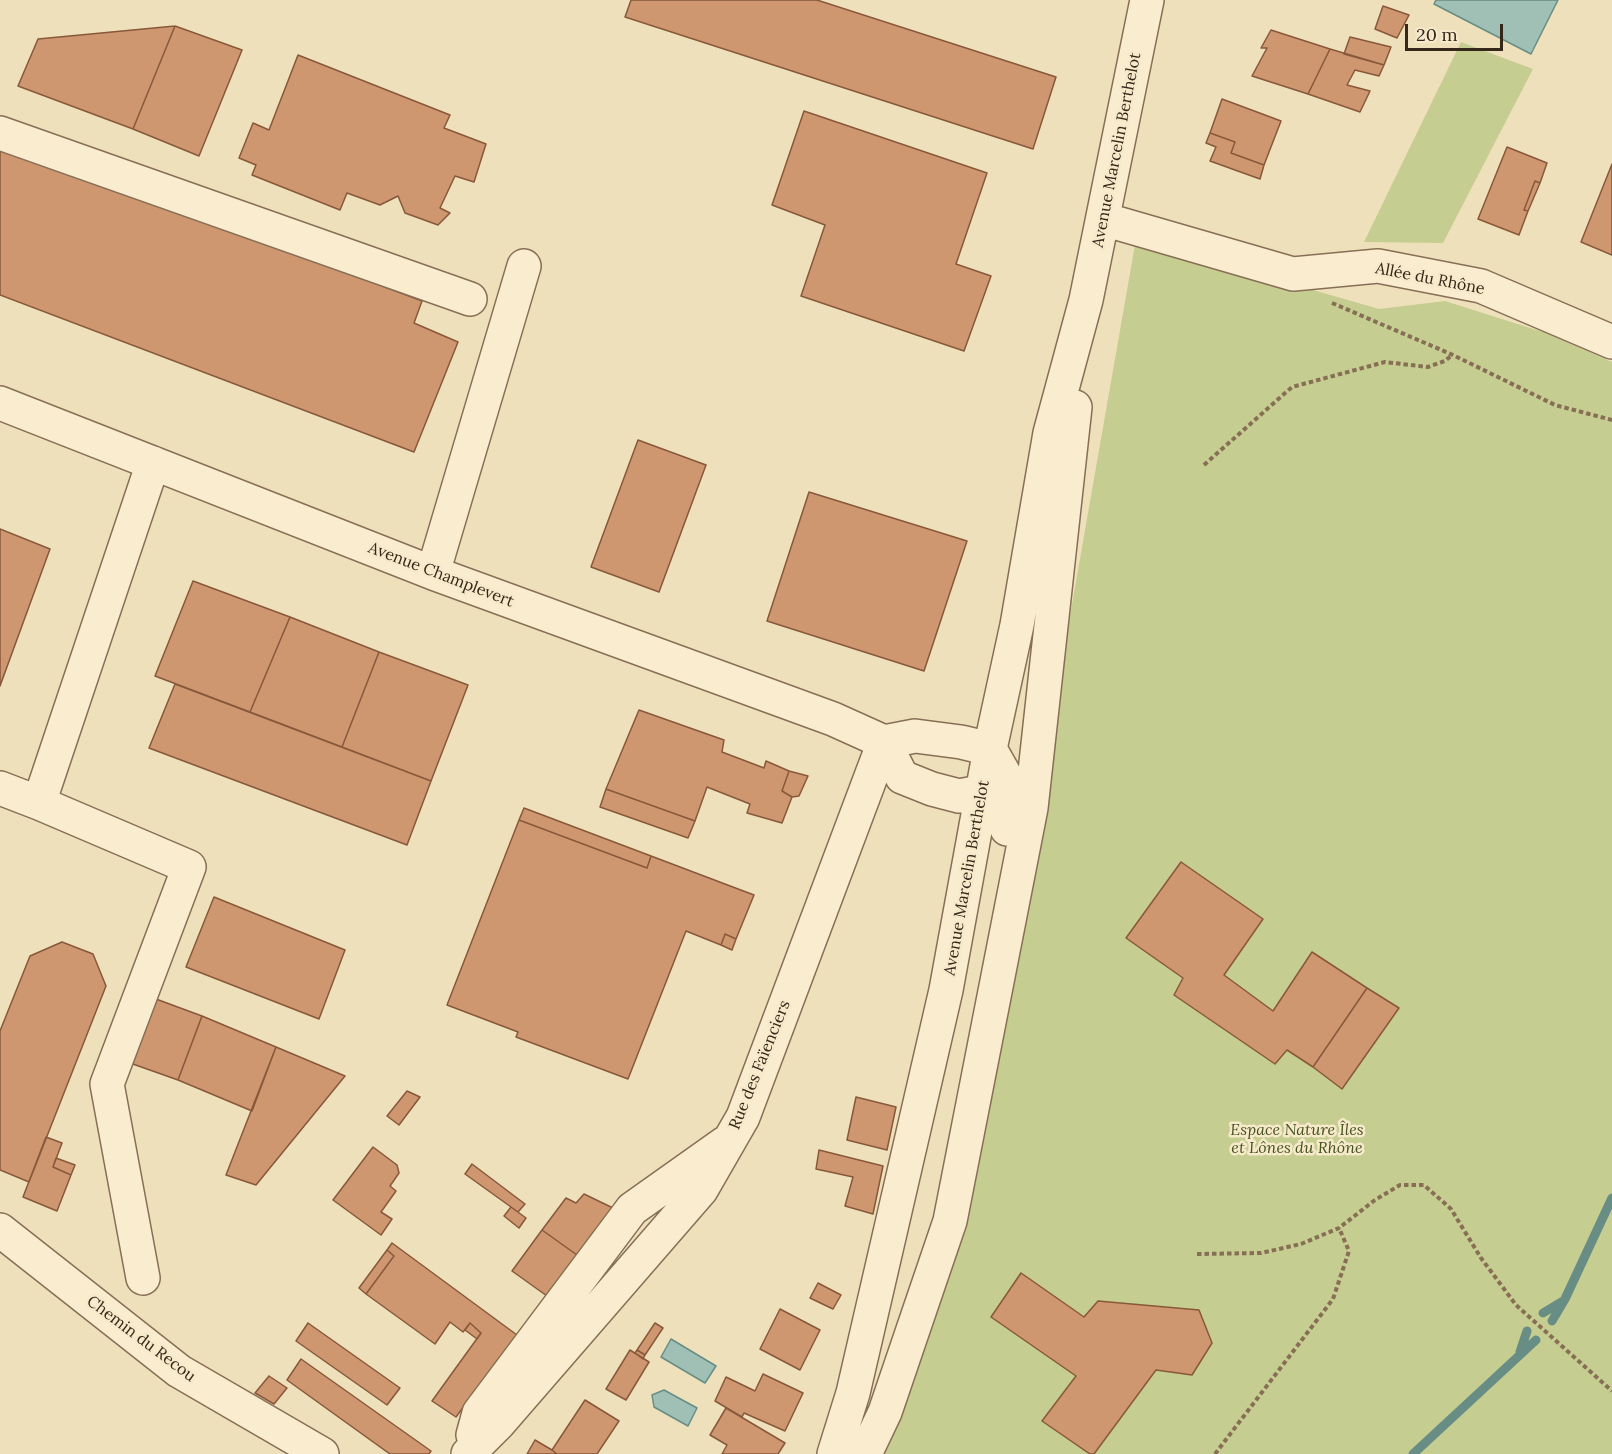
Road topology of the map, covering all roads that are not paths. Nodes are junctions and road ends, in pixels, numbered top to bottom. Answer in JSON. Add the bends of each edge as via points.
{"nodes":[{"id":1,"x":1147,"y":0,"type":"edge"},
{"id":2,"x":0,"y":133,"type":"edge"},
{"id":3,"x":1102,"y":219,"type":"junction"},
{"id":4,"x":524,"y":266,"type":"dead end"},
{"id":5,"x":470,"y":299,"type":"dead end"},
{"id":6,"x":1086,"y":300,"type":"junction"},
{"id":7,"x":1612,"y":342,"type":"edge"},
{"id":8,"x":0,"y":403,"type":"edge"},
{"id":9,"x":153,"y":463,"type":"junction"},
{"id":10,"x":433,"y":573,"type":"junction"},
{"id":11,"x":884,"y":742,"type":"junction"},
{"id":12,"x":990,"y":749,"type":"junction"},
{"id":13,"x":1036,"y":766,"type":"junction"},
{"id":14,"x":0,"y":788,"type":"edge"},
{"id":15,"x":997,"y":789,"type":"junction"},
{"id":16,"x":39,"y":803,"type":"junction"},
{"id":17,"x":981,"y":942,"type":"junction"},
{"id":18,"x":0,"y":1230,"type":"edge"},
{"id":19,"x":142,"y":1278,"type":"dead end"},
{"id":20,"x":322,"y":1454,"type":"edge"},
{"id":21,"x":468,"y":1454,"type":"edge"},
{"id":22,"x":834,"y":1454,"type":"edge"},
{"id":23,"x":865,"y":1454,"type":"edge"}],
"edges":[{"from":1,"to":3,"type":"street","name":"Avenue Marcelin Berthelot"},
{"from":2,"to":5,"type":"street"},
{"from":3,"to":6,"type":"street","name":"Avenue Marcelin Berthelot"},
{"from":3,"to":7,"type":"street","name":"Allée du Rhône","via":[[1293,274],[1377,266],[1481,286]]},
{"from":4,"to":10,"type":"street"},
{"from":6,"to":12,"type":"street","name":"Avenue Marcelin Berthelot","via":[[1050,433],[1017,625]]},
{"from":6,"to":13,"type":"street","name":"Avenue Marcelin Berthelot"},
{"from":8,"to":9,"type":"street","name":"Avenue Champlevert"},
{"from":9,"to":10,"type":"street","name":"Avenue Champlevert"},
{"from":9,"to":16,"type":"street"},
{"from":10,"to":11,"type":"street","name":"Avenue Champlevert","via":[[834,719]]},
{"from":11,"to":12,"type":"street","via":[[915,736]]},
{"from":11,"to":15,"type":"street","via":[[902,777],[959,796]]},
{"from":11,"to":21,"type":"street","name":"Rue des Faïenciers","via":[[743,1117],[701,1190]]},
{"from":12,"to":15,"type":"street","name":"Avenue Marcelin Berthelot"},
{"from":13,"to":15,"type":"street"},
{"from":13,"to":17,"type":"street","name":"Avenue Marcelin Berthelot"},
{"from":14,"to":16,"type":"street"},
{"from":15,"to":17,"type":"street","name":"Avenue Marcelin Berthelot"},
{"from":16,"to":19,"type":"street","via":[[189,867],[107,1084]]},
{"from":17,"to":22,"type":"street","name":"Avenue Marcelin Berthelot"},
{"from":17,"to":23,"type":"street","name":"Avenue Marcelin Berthelot","via":[[963,1153],[950,1221],[885,1412]]},
{"from":18,"to":20,"type":"street","name":"Chemin du Recou","via":[[179,1371]]}]}
